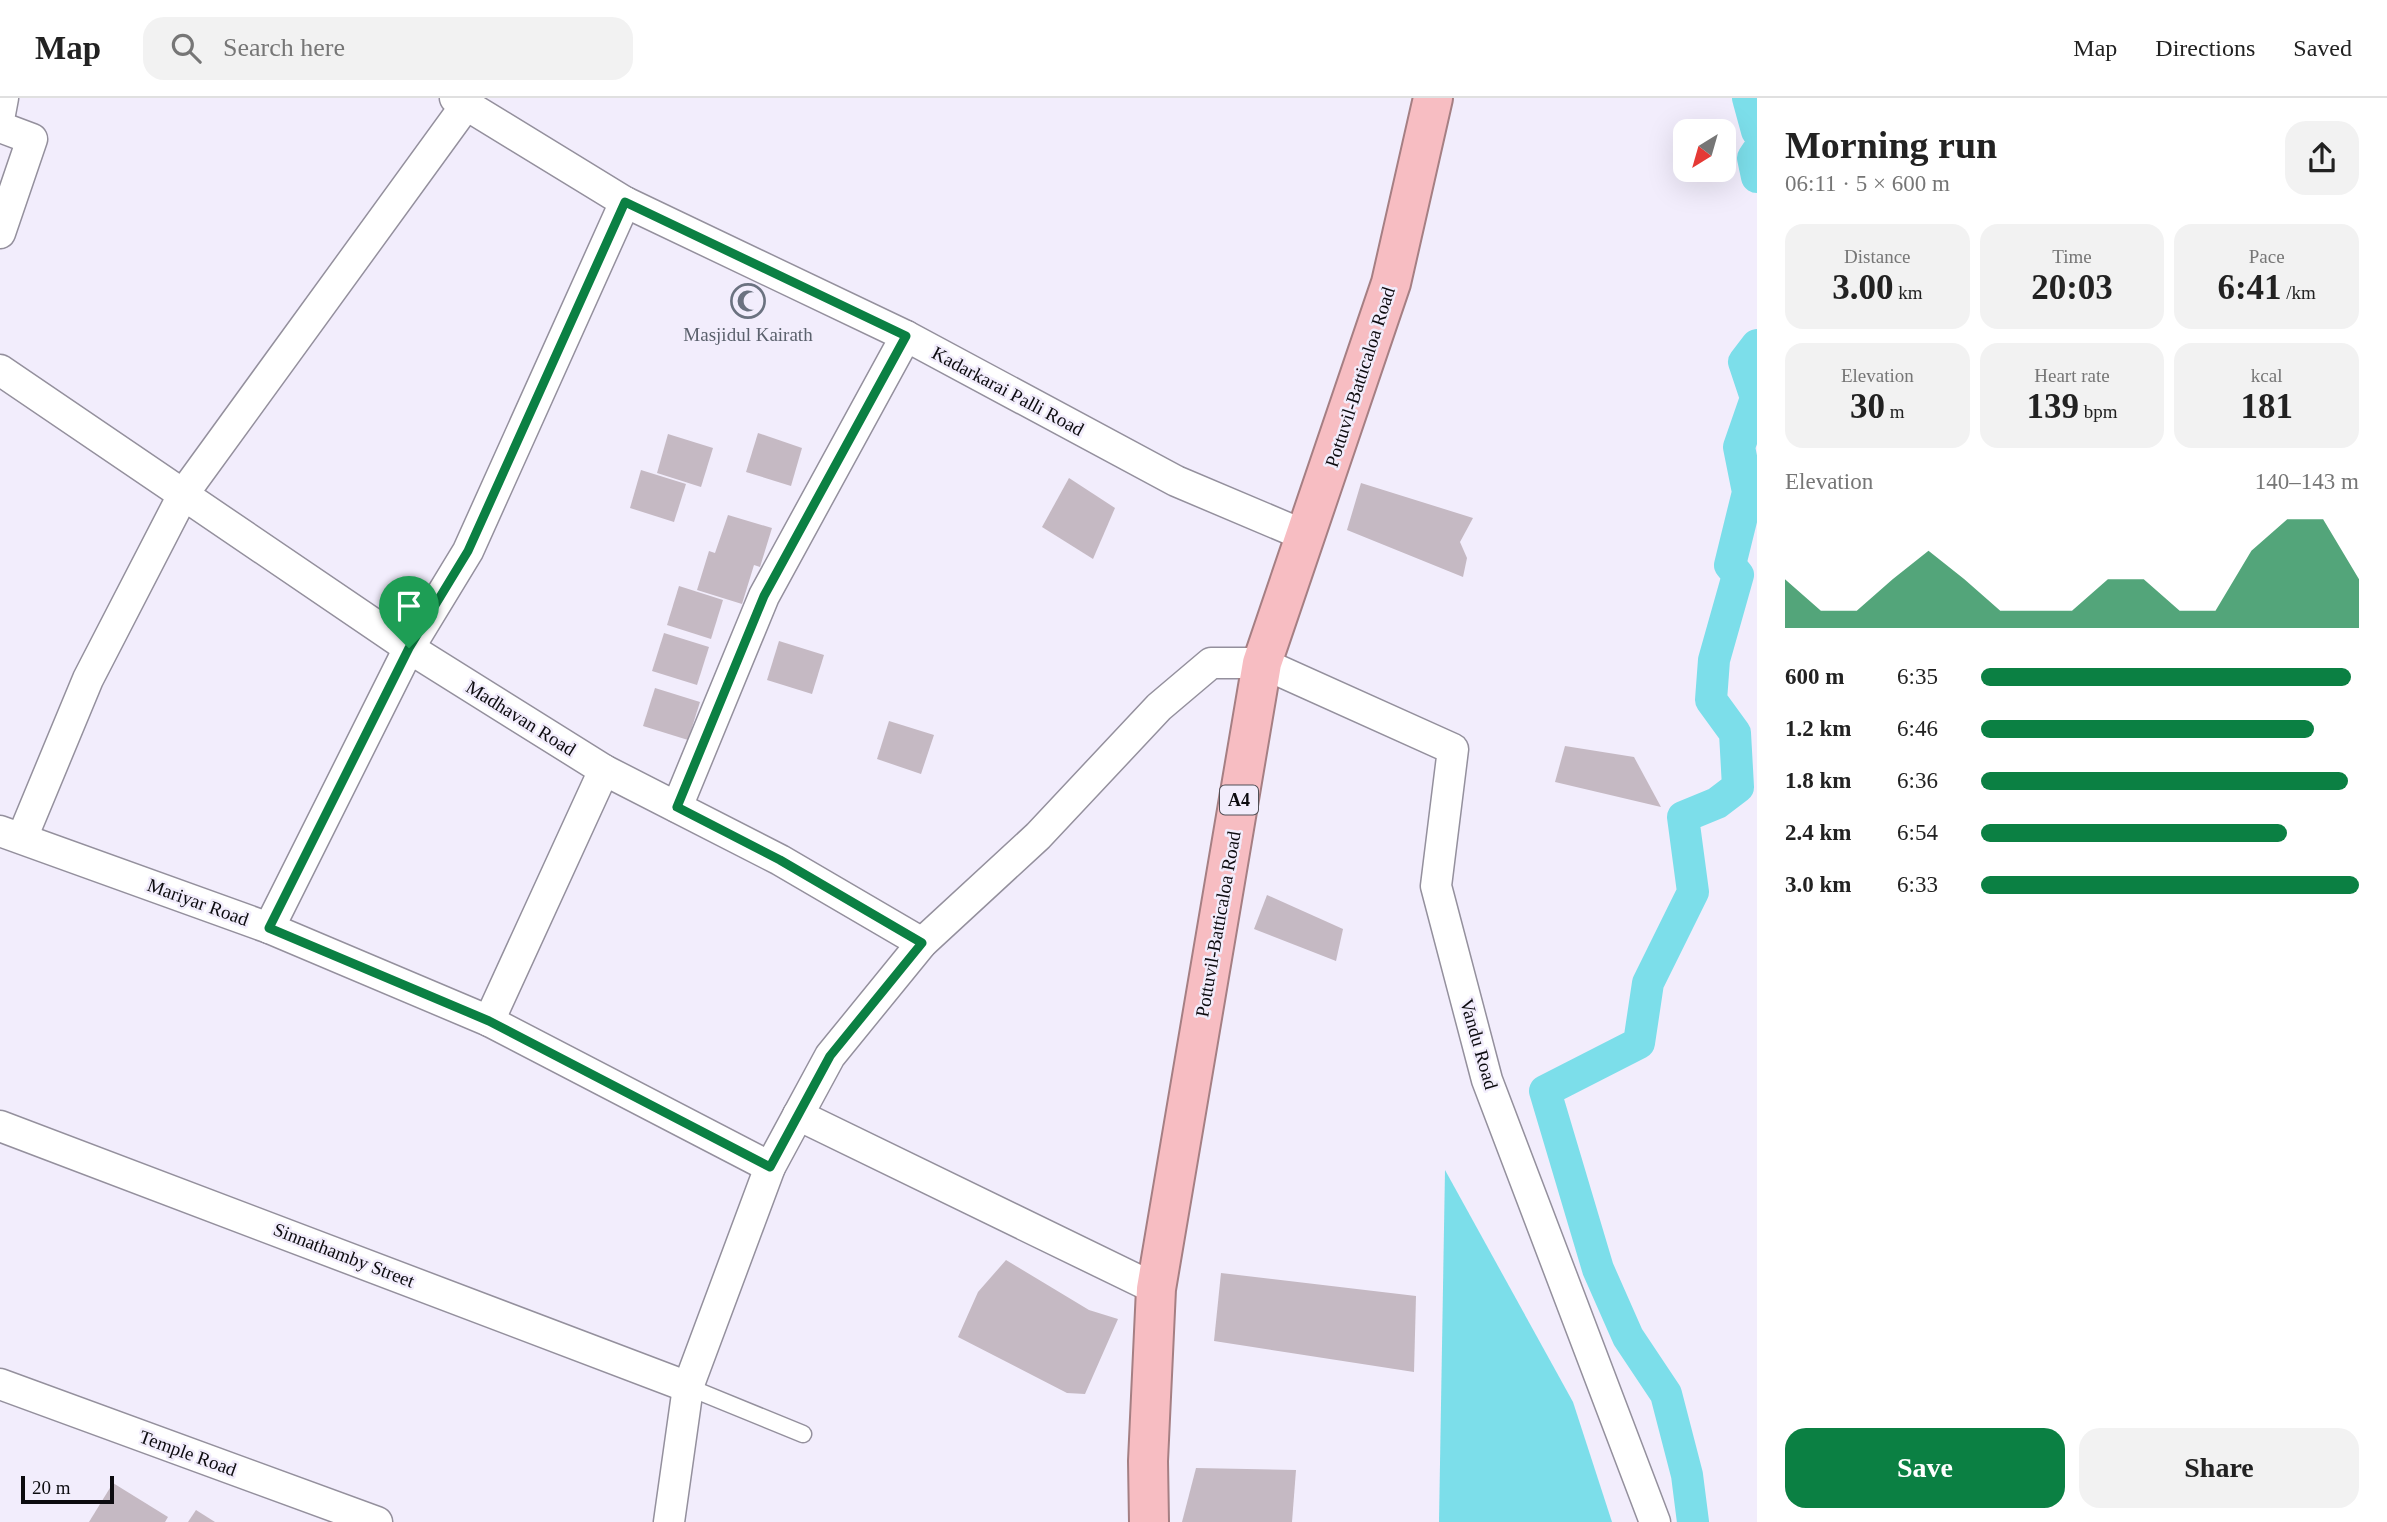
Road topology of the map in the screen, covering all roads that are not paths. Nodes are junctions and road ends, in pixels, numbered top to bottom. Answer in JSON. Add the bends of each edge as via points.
{"nodes":[{"id":1,"x":3,"y":98,"type":"edge"},
{"id":2,"x":1433,"y":98,"type":"edge"},
{"id":3,"x":461,"y":102,"type":"edge"},
{"id":4,"x":0,"y":114,"type":"edge"},
{"id":5,"x":0,"y":127,"type":"edge"},
{"id":6,"x":625,"y":202,"type":"junction"},
{"id":7,"x":0,"y":233,"type":"edge"},
{"id":8,"x":906,"y":336,"type":"junction"},
{"id":9,"x":0,"y":370,"type":"edge"},
{"id":10,"x":184,"y":493,"type":"junction"},
{"id":11,"x":1306,"y":536,"type":"junction"},
{"id":12,"x":409,"y":648,"type":"junction"},
{"id":13,"x":1262,"y":663,"type":"junction"},
{"id":14,"x":604,"y":770,"type":"junction"},
{"id":15,"x":677,"y":807,"type":"junction"},
{"id":16,"x":11,"y":834,"type":"edge"},
{"id":17,"x":269,"y":928,"type":"junction"},
{"id":18,"x":922,"y":943,"type":"junction"},
{"id":19,"x":489,"y":1021,"type":"junction"},
{"id":20,"x":798,"y":1115,"type":"junction"},
{"id":21,"x":0,"y":1126,"type":"edge"},
{"id":22,"x":770,"y":1167,"type":"junction"},
{"id":23,"x":1156,"y":1289,"type":"junction"},
{"id":24,"x":0,"y":1384,"type":"edge"},
{"id":25,"x":688,"y":1387,"type":"junction"},
{"id":26,"x":803,"y":1434,"type":"dead end"},
{"id":27,"x":377,"y":1522,"type":"edge"},
{"id":28,"x":669,"y":1522,"type":"edge"},
{"id":29,"x":1149,"y":1522,"type":"edge"},
{"id":30,"x":1655,"y":1522,"type":"edge"}],
"edges":[{"from":1,"to":4,"type":"street"},
{"from":2,"to":11,"type":"highway","name":"Pottuvil-Batticaloa Road","number":"A4","via":[[1391,284]]},
{"from":3,"to":6,"type":"street","name":"Kadarkarai Palli Road"},
{"from":3,"to":10,"type":"street"},
{"from":5,"to":7,"type":"street","via":[[32,139]]},
{"from":6,"to":8,"type":"street","name":"Kadarkarai Palli Road"},
{"from":6,"to":12,"type":"street","via":[[468,551]]},
{"from":8,"to":11,"type":"street","name":"Kadarkarai Palli Road","via":[[1176,481]]},
{"from":8,"to":15,"type":"street","via":[[764,596]]},
{"from":9,"to":10,"type":"street","name":"Madhavan Road"},
{"from":10,"to":12,"type":"street","name":"Madhavan Road"},
{"from":10,"to":16,"type":"street"},
{"from":11,"to":13,"type":"highway","name":"Pottuvil-Batticaloa Road","number":"A4"},
{"from":12,"to":14,"type":"street","name":"Madhavan Road"},
{"from":12,"to":17,"type":"street"},
{"from":13,"to":18,"type":"street","via":[[1211,663],[1159,707],[1038,836]]},
{"from":13,"to":23,"type":"highway","name":"Pottuvil-Batticaloa Road","number":"A4"},
{"from":13,"to":30,"type":"street","name":"Vandu Road","via":[[1453,749],[1436,886],[1487,1080]]},
{"from":14,"to":15,"type":"street","name":"Madhavan Road"},
{"from":14,"to":19,"type":"street"},
{"from":15,"to":18,"type":"street","name":"Madhavan Road","via":[[780,860]]},
{"from":16,"to":17,"type":"street","name":"Mariyar Road"},
{"from":17,"to":19,"type":"street","name":"Mariyar Road"},
{"from":18,"to":20,"type":"street","via":[[830,1056]]},
{"from":19,"to":22,"type":"street","name":"Mariyar Road"},
{"from":20,"to":22,"type":"street"},
{"from":20,"to":23,"type":"street"},
{"from":21,"to":25,"type":"street","name":"Sinnathamby Street"},
{"from":22,"to":25,"type":"street"},
{"from":23,"to":29,"type":"highway","name":"Pottuvil-Batticaloa Road","number":"A4"},
{"from":24,"to":27,"type":"street","name":"Temple Road"},
{"from":25,"to":26,"type":"lane"},
{"from":25,"to":28,"type":"street"}]}
